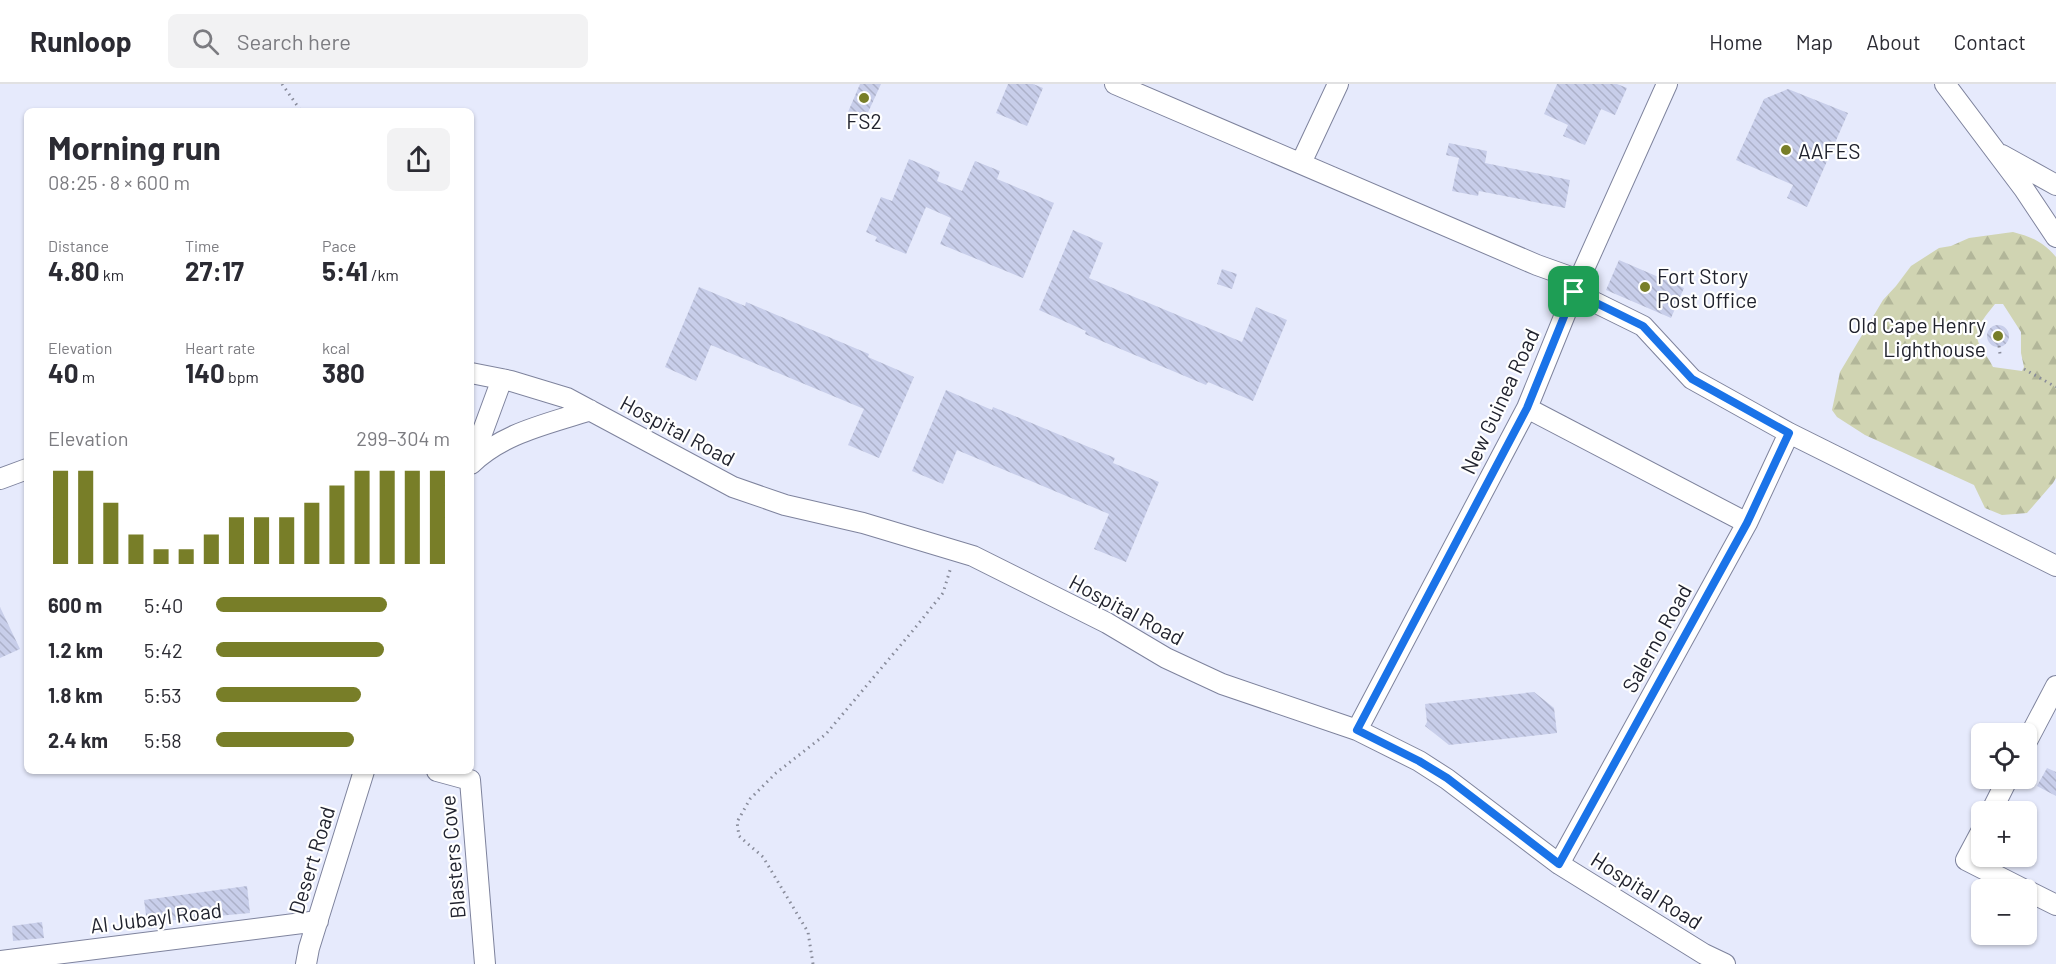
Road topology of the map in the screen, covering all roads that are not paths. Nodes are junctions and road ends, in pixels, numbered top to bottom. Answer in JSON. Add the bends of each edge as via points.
{"nodes":[{"id":1,"x":1115,"y":84,"type":"edge"},
{"id":2,"x":1338,"y":84,"type":"edge"},
{"id":3,"x":1667,"y":84,"type":"edge"},
{"id":4,"x":1945,"y":84,"type":"edge"},
{"id":5,"x":1994,"y":151,"type":"junction"},
{"id":6,"x":1300,"y":164,"type":"junction"},
{"id":7,"x":2056,"y":185,"type":"edge"},
{"id":8,"x":2056,"y":237,"type":"edge"},
{"id":9,"x":1577,"y":286,"type":"junction"},
{"id":10,"x":474,"y":374,"type":"edge"},
{"id":11,"x":502,"y":380,"type":"junction"},
{"id":12,"x":1527,"y":408,"type":"junction"},
{"id":13,"x":590,"y":410,"type":"junction"},
{"id":14,"x":1789,"y":433,"type":"junction"},
{"id":15,"x":474,"y":455,"type":"edge"},
{"id":16,"x":474,"y":460,"type":"edge"},
{"id":17,"x":24,"y":470,"type":"edge"},
{"id":18,"x":0,"y":479,"type":"edge"},
{"id":19,"x":1747,"y":523,"type":"junction"},
{"id":20,"x":2056,"y":566,"type":"edge"},
{"id":21,"x":2056,"y":686,"type":"edge"},
{"id":22,"x":2037,"y":723,"type":"edge"},
{"id":23,"x":1357,"y":730,"type":"junction"},
{"id":24,"x":363,"y":774,"type":"edge"},
{"id":25,"x":448,"y":774,"type":"edge"},
{"id":26,"x":1971,"y":851,"type":"edge"},
{"id":27,"x":1971,"y":862,"type":"edge"},
{"id":28,"x":1559,"y":864,"type":"junction"},
{"id":29,"x":1980,"y":867,"type":"edge"},
{"id":30,"x":2004,"y":879,"type":"edge"},
{"id":31,"x":2037,"y":896,"type":"edge"},
{"id":32,"x":2056,"y":905,"type":"edge"},
{"id":33,"x":318,"y":921,"type":"junction"},
{"id":34,"x":0,"y":961,"type":"edge"},
{"id":35,"x":306,"y":964,"type":"edge"},
{"id":36,"x":485,"y":964,"type":"edge"},
{"id":37,"x":1725,"y":964,"type":"edge"}],
"edges":[{"from":1,"to":6,"type":"street"},
{"from":2,"to":6,"type":"street"},
{"from":3,"to":9,"type":"street","name":"New Guinea Road"},
{"from":4,"to":5,"type":"street"},
{"from":5,"to":7,"type":"street"},
{"from":5,"to":8,"type":"street"},
{"from":6,"to":9,"type":"street","via":[[1537,265]]},
{"from":9,"to":12,"type":"street","name":"New Guinea Road"},
{"from":9,"to":14,"type":"street","via":[[1643,326],[1692,379]]},
{"from":10,"to":11,"type":"street","name":"Hospital Road"},
{"from":11,"to":13,"type":"street","name":"Hospital Road","via":[[567,398]]},
{"from":11,"to":15,"type":"street"},
{"from":12,"to":19,"type":"street"},
{"from":12,"to":23,"type":"street","name":"New Guinea Road"},
{"from":13,"to":16,"type":"street","via":[[538,425],[504,440]]},
{"from":13,"to":23,"type":"street","name":"Hospital Road","via":[[733,487],[983,561],[1222,684]]},
{"from":14,"to":19,"type":"street","name":"Salerno Road"},
{"from":14,"to":20,"type":"street"},
{"from":17,"to":18,"type":"street"},
{"from":19,"to":28,"type":"street","name":"Salerno Road"},
{"from":21,"to":22,"type":"street"},
{"from":23,"to":28,"type":"street","name":"Hospital Road","via":[[1447,778]]},
{"from":24,"to":33,"type":"street","name":"Desert Road"},
{"from":25,"to":36,"type":"street","name":"Blasters Cove","via":[[471,780]]},
{"from":26,"to":27,"type":"street","via":[[1966,860]]},
{"from":28,"to":37,"type":"street","name":"Hospital Road"},
{"from":29,"to":30,"type":"street"},
{"from":31,"to":32,"type":"street"},
{"from":33,"to":34,"type":"street","name":"Al Jubayl Road"},
{"from":33,"to":35,"type":"street","name":"Desert Road"}]}
